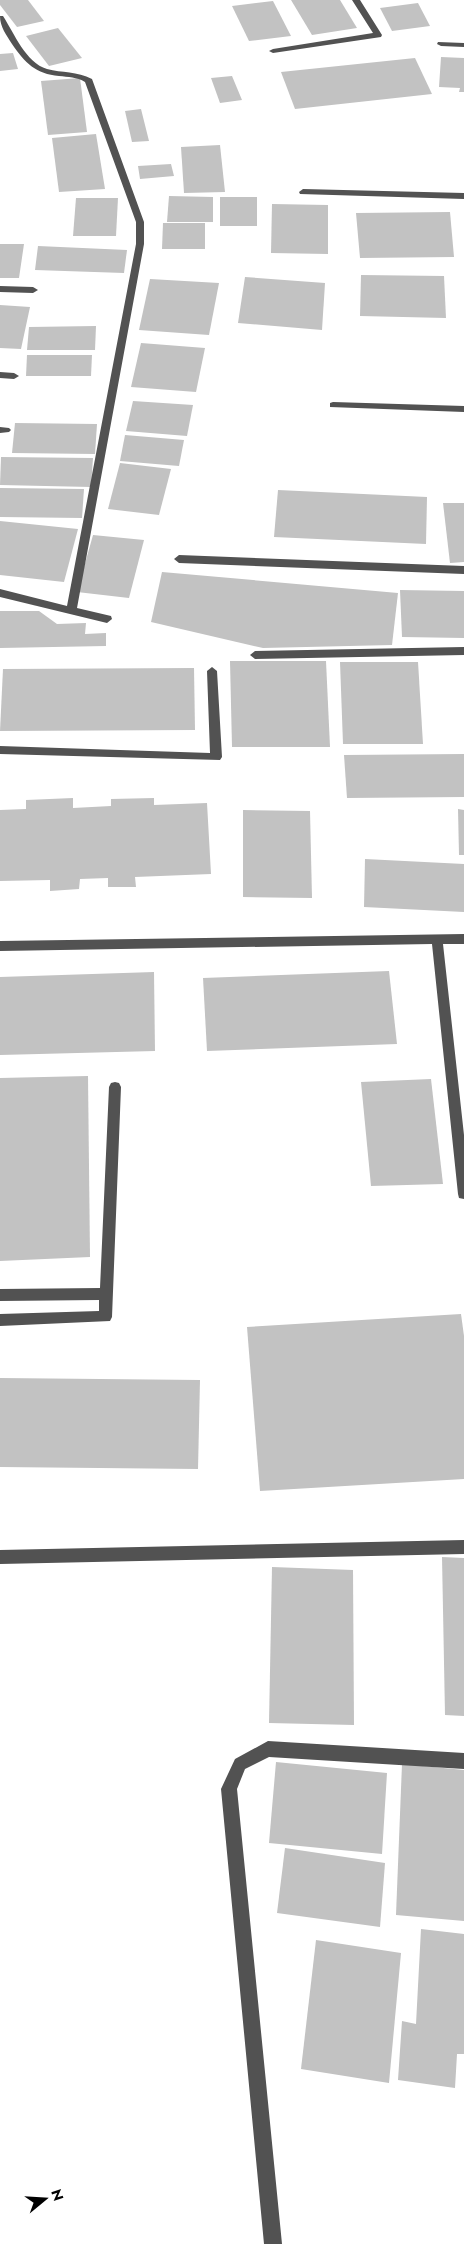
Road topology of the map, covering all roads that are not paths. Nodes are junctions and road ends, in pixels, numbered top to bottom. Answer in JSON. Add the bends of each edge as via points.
{"nodes":[{"id":1,"x":356,"y":0,"type":"edge"},
{"id":2,"x":0,"y":18,"type":"edge"},
{"id":3,"x":441,"y":44,"type":"dead end"},
{"id":4,"x":464,"y":46,"type":"edge"},
{"id":5,"x":273,"y":51,"type":"dead end"},
{"id":6,"x":303,"y":192,"type":"dead end"},
{"id":7,"x":464,"y":196,"type":"edge"},
{"id":8,"x":0,"y":289,"type":"edge"},
{"id":9,"x":33,"y":290,"type":"dead end"},
{"id":10,"x":0,"y":375,"type":"edge"},
{"id":11,"x":14,"y":376,"type":"dead end"},
{"id":12,"x":333,"y":405,"type":"dead end"},
{"id":13,"x":464,"y":409,"type":"edge"},
{"id":14,"x":179,"y":559,"type":"dead end"},
{"id":15,"x":464,"y":570,"type":"edge"},
{"id":16,"x":0,"y":593,"type":"edge"},
{"id":17,"x":72,"y":609,"type":"junction"},
{"id":18,"x":107,"y":619,"type":"dead end"},
{"id":19,"x":464,"y":651,"type":"edge"},
{"id":20,"x":255,"y":655,"type":"dead end"},
{"id":21,"x":212,"y":671,"type":"dead end"},
{"id":22,"x":0,"y":750,"type":"edge"},
{"id":23,"x":437,"y":940,"type":"junction"},
{"id":24,"x":464,"y":940,"type":"edge"},
{"id":25,"x":0,"y":946,"type":"edge"},
{"id":26,"x":115,"y":1087,"type":"dead end"},
{"id":27,"x":464,"y":1194,"type":"edge"},
{"id":28,"x":106,"y":1294,"type":"junction"},
{"id":29,"x":0,"y":1295,"type":"edge"},
{"id":30,"x":0,"y":1320,"type":"edge"},
{"id":31,"x":464,"y":1547,"type":"edge"},
{"id":32,"x":0,"y":1557,"type":"edge"},
{"id":33,"x":464,"y":1761,"type":"edge"},
{"id":34,"x":273,"y":2244,"type":"edge"}],
"edges":[{"from":1,"to":5,"type":"street","via":[[378,35]]},
{"from":2,"to":17,"type":"street","via":[[31,64],[41,70],[82,76],[89,81],[140,222],[140,244]]},
{"from":3,"to":4,"type":"street"},
{"from":6,"to":7,"type":"street"},
{"from":8,"to":9,"type":"street"},
{"from":10,"to":11,"type":"street"},
{"from":12,"to":13,"type":"street"},
{"from":14,"to":15,"type":"street"},
{"from":16,"to":17,"type":"street"},
{"from":17,"to":18,"type":"street"},
{"from":19,"to":20,"type":"street"},
{"from":21,"to":22,"type":"street","via":[[216,757]]},
{"from":23,"to":24,"type":"street"},
{"from":23,"to":25,"type":"street"},
{"from":23,"to":27,"type":"street"},
{"from":26,"to":28,"type":"street"},
{"from":28,"to":29,"type":"street"},
{"from":28,"to":30,"type":"street","via":[[105,1318]]},
{"from":31,"to":32,"type":"street"},
{"from":33,"to":34,"type":"street","via":[[268,1749],[240,1764],[229,1789]]}]}
